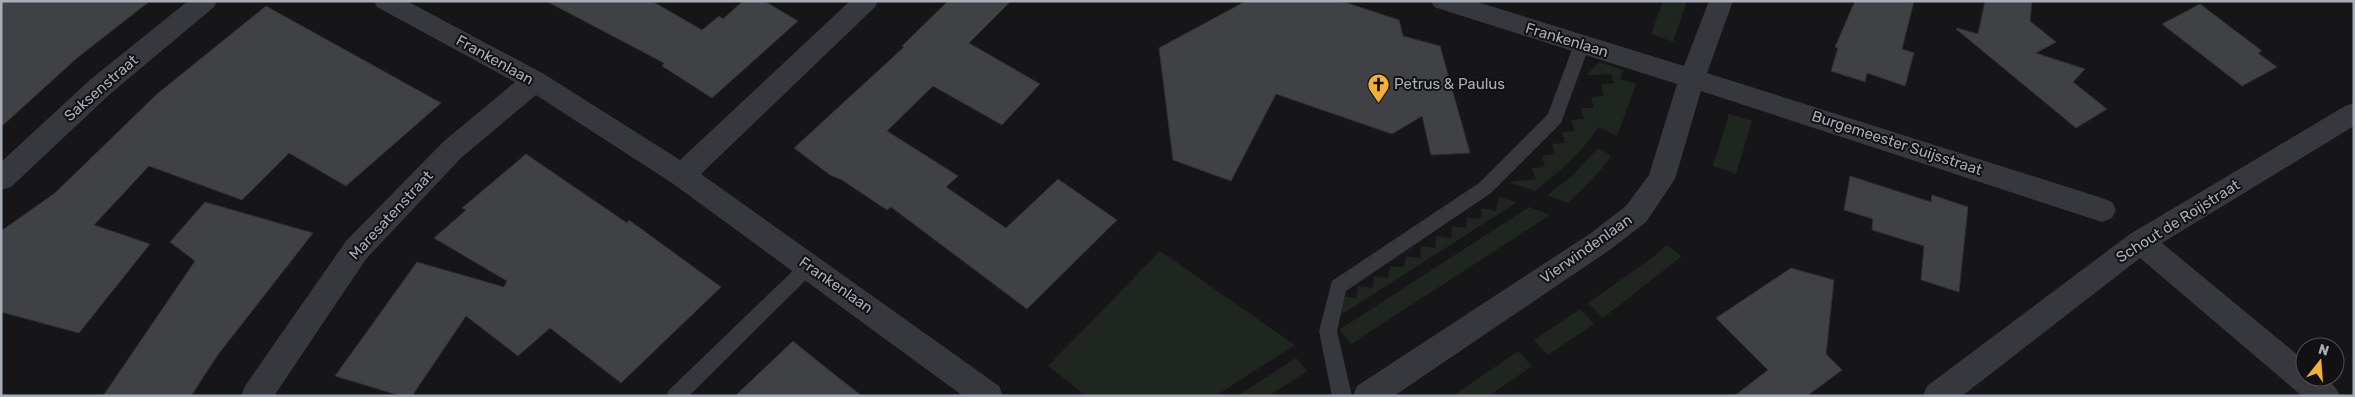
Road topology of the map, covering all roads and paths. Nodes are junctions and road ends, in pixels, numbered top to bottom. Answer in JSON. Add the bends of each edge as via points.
{"nodes":[{"id":1,"x":205,"y":1,"type":"edge"},
{"id":2,"x":866,"y":1,"type":"edge"},
{"id":3,"x":1443,"y":1,"type":"edge"},
{"id":4,"x":1721,"y":1,"type":"edge"},
{"id":5,"x":406,"y":5,"type":"edge"},
{"id":6,"x":1582,"y":44,"type":"junction"},
{"id":7,"x":1692,"y":78,"type":"junction"},
{"id":8,"x":535,"y":81,"type":"junction"},
{"id":9,"x":2354,"y":113,"type":"edge"},
{"id":10,"x":682,"y":175,"type":"junction"},
{"id":11,"x":1,"y":179,"type":"edge"},
{"id":12,"x":2102,"y":210,"type":"dead end"},
{"id":13,"x":2140,"y":242,"type":"junction"},
{"id":14,"x":809,"y":266,"type":"junction"},
{"id":15,"x":256,"y":396,"type":"edge"},
{"id":16,"x":676,"y":396,"type":"edge"},
{"id":17,"x":988,"y":396,"type":"edge"},
{"id":18,"x":1342,"y":396,"type":"edge"},
{"id":19,"x":1368,"y":396,"type":"edge"},
{"id":20,"x":1938,"y":396,"type":"edge"},
{"id":21,"x":2325,"y":396,"type":"edge"}],
"edges":[{"from":1,"to":11,"type":"street","name":"Saksenstraat","via":[[159,37]]},
{"from":2,"to":10,"type":"street"},
{"from":3,"to":6,"type":"street","name":"Frankenlaan"},
{"from":4,"to":7,"type":"street","name":"Vierwindenlaan"},
{"from":5,"to":8,"type":"street","name":"Frankenlaan"},
{"from":6,"to":7,"type":"street","name":"Frankenlaan"},
{"from":6,"to":18,"type":"lane","via":[[1555,118],[1485,188],[1338,287],[1328,331]]},
{"from":7,"to":12,"type":"street","name":"Burgemeester Suijsstraat"},
{"from":7,"to":19,"type":"street","name":"Vierwindenlaan","via":[[1661,179],[1636,214],[1601,241]]},
{"from":8,"to":10,"type":"street","name":"Frankenlaan"},
{"from":8,"to":15,"type":"street","name":"Maresatenstraat","via":[[452,150],[356,250]]},
{"from":9,"to":13,"type":"street","name":"Schout de Roijstraat"},
{"from":10,"to":14,"type":"street","name":"Frankenlaan"},
{"from":13,"to":20,"type":"street","name":"Schout de Roijstraat"},
{"from":13,"to":21,"type":"street"},
{"from":14,"to":16,"type":"lane"},
{"from":14,"to":17,"type":"street","name":"Frankenlaan"}]}
